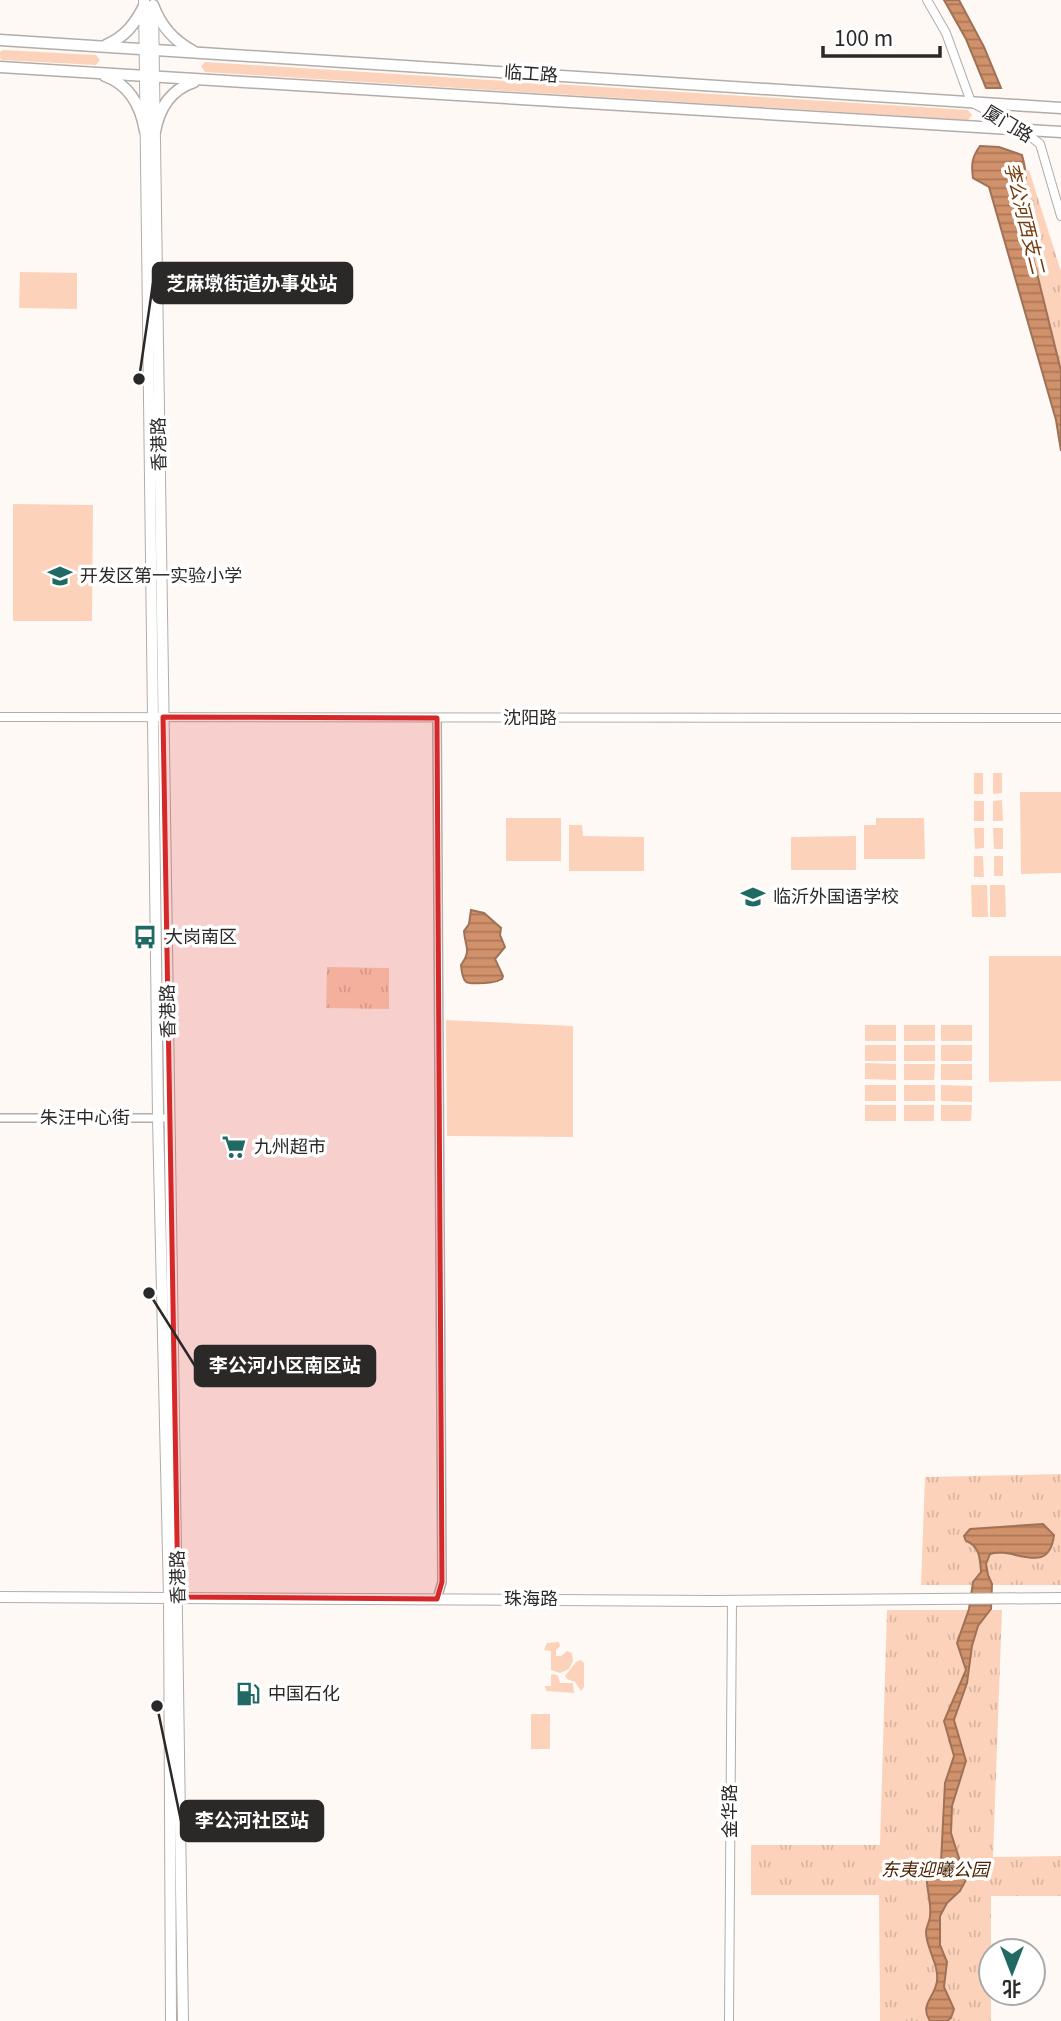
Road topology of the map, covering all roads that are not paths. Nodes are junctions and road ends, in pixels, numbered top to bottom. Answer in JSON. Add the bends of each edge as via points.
{"nodes":[{"id":1,"x":927,"y":0,"type":"edge"},
{"id":2,"x":148,"y":3,"type":"edge"},
{"id":3,"x":0,"y":40,"type":"edge"},
{"id":4,"x":101,"y":47,"type":"junction"},
{"id":5,"x":149,"y":49,"type":"junction"},
{"id":6,"x":195,"y":52,"type":"junction"},
{"id":7,"x":0,"y":67,"type":"edge"},
{"id":8,"x":96,"y":73,"type":"junction"},
{"id":9,"x":149,"y":77,"type":"junction"},
{"id":10,"x":199,"y":80,"type":"junction"},
{"id":11,"x":971,"y":102,"type":"junction"},
{"id":12,"x":1061,"y":108,"type":"edge"},
{"id":13,"x":1021,"y":130,"type":"junction"},
{"id":14,"x":150,"y":131,"type":"junction"},
{"id":15,"x":1061,"y":132,"type":"edge"},
{"id":16,"x":1061,"y":216,"type":"edge"},
{"id":17,"x":0,"y":717,"type":"edge"},
{"id":18,"x":158,"y":717,"type":"junction"},
{"id":19,"x":436,"y":718,"type":"junction"},
{"id":20,"x":1061,"y":719,"type":"edge"},
{"id":21,"x":0,"y":1118,"type":"edge"},
{"id":22,"x":164,"y":1118,"type":"junction"},
{"id":23,"x":0,"y":1597,"type":"edge"},
{"id":24,"x":174,"y":1597,"type":"junction"},
{"id":25,"x":1061,"y":1598,"type":"edge"},
{"id":26,"x":436,"y":1599,"type":"junction"},
{"id":27,"x":732,"y":1601,"type":"junction"},
{"id":28,"x":171,"y":2021,"type":"edge"},
{"id":29,"x":183,"y":2021,"type":"edge"},
{"id":30,"x":729,"y":2021,"type":"edge"}],
"edges":[{"from":1,"to":11,"type":"street","name":"厦门路","via":[[946,33]]},
{"from":2,"to":4,"type":"main road","via":[[128,32]]},
{"from":2,"to":5,"type":"main road","name":"香港路"},
{"from":2,"to":6,"type":"main road","via":[[169,33]]},
{"from":3,"to":4,"type":"main road","name":"临工路"},
{"from":4,"to":5,"type":"main road","name":"临工路"},
{"from":5,"to":6,"type":"main road","name":"临工路"},
{"from":5,"to":9,"type":"main road","name":"香港路"},
{"from":6,"to":11,"type":"main road","name":"临工路"},
{"from":7,"to":8,"type":"main road","name":"临工路"},
{"from":8,"to":9,"type":"main road","name":"临工路"},
{"from":8,"to":14,"type":"main road","via":[[111,78],[130,94]]},
{"from":9,"to":10,"type":"main road","name":"临工路"},
{"from":9,"to":14,"type":"main road","name":"香港路"},
{"from":10,"to":13,"type":"main road","name":"临工路"},
{"from":10,"to":14,"type":"main road","via":[[169,99]]},
{"from":11,"to":12,"type":"main road","name":"临工路"},
{"from":11,"to":13,"type":"street","name":"厦门路"},
{"from":13,"to":15,"type":"main road","name":"临工路"},
{"from":13,"to":16,"type":"street","name":"厦门路","via":[[1040,144]]},
{"from":14,"to":18,"type":"main road","name":"香港路"},
{"from":17,"to":18,"type":"street","name":"沈阳路"},
{"from":18,"to":19,"type":"street","name":"沈阳路"},
{"from":18,"to":22,"type":"main road","name":"香港路"},
{"from":19,"to":20,"type":"street","name":"沈阳路"},
{"from":19,"to":26,"type":"street","via":[[442,1568]]},
{"from":21,"to":22,"type":"street","name":"朱汪中心街"},
{"from":22,"to":24,"type":"main road","name":"香港路"},
{"from":23,"to":24,"type":"main road","name":"珠海路"},
{"from":24,"to":26,"type":"main road","name":"珠海路"},
{"from":24,"to":28,"type":"main road","name":"香港路"},
{"from":24,"to":29,"type":"main road","name":"香港路"},
{"from":25,"to":27,"type":"main road","name":"珠海路"},
{"from":26,"to":27,"type":"main road","name":"珠海路"},
{"from":27,"to":30,"type":"street","name":"金华路"}]}
